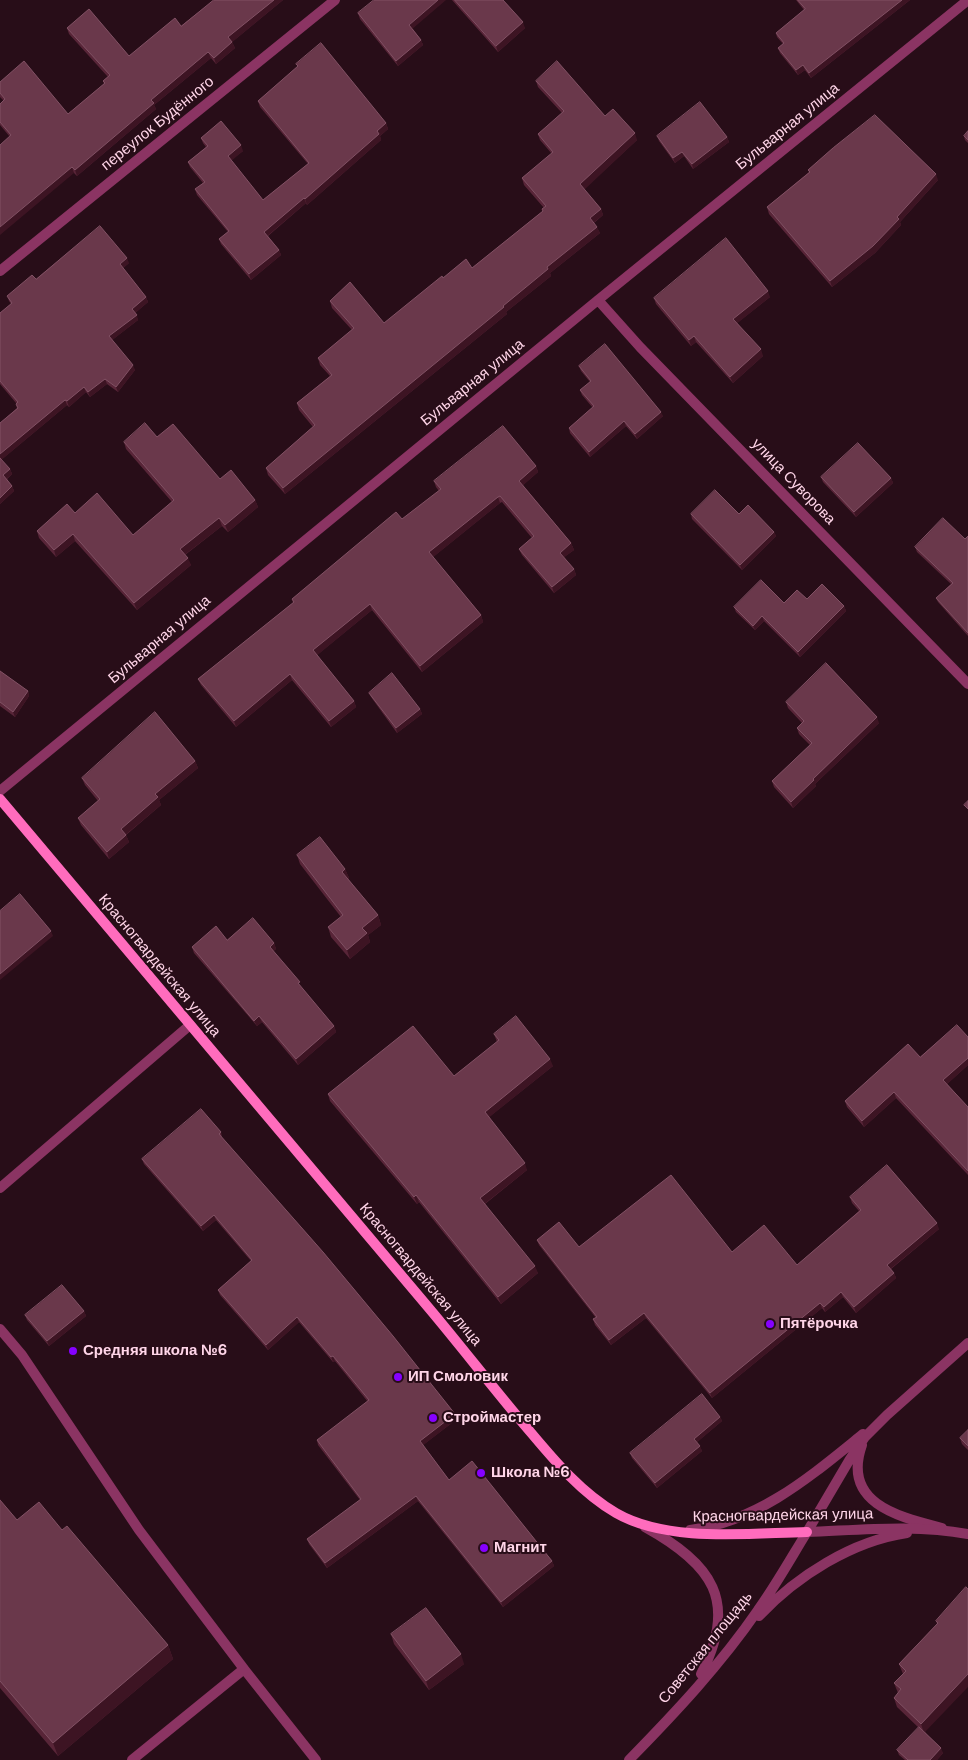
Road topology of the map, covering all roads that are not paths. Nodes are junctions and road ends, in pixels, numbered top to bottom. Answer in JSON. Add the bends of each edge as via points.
{"nodes":[{"id":1,"x":335,"y":0,"type":"edge"},
{"id":2,"x":968,"y":0,"type":"edge"},
{"id":3,"x":0,"y":270,"type":"edge"},
{"id":4,"x":598,"y":300,"type":"junction"},
{"id":5,"x":968,"y":684,"type":"edge"},
{"id":6,"x":0,"y":791,"type":"edge"},
{"id":7,"x":0,"y":799,"type":"edge"},
{"id":8,"x":190,"y":1025,"type":"junction"},
{"id":9,"x":0,"y":1188,"type":"edge"},
{"id":10,"x":0,"y":1328,"type":"edge"},
{"id":11,"x":968,"y":1343,"type":"edge"},
{"id":12,"x":887,"y":1415,"type":"junction"},
{"id":13,"x":865,"y":1437,"type":"junction"},
{"id":14,"x":639,"y":1524,"type":"junction"},
{"id":15,"x":933,"y":1529,"type":"junction"},
{"id":16,"x":679,"y":1532,"type":"junction"},
{"id":17,"x":807,"y":1532,"type":"junction"},
{"id":18,"x":963,"y":1533,"type":"edge"},
{"id":19,"x":734,"y":1642,"type":"junction"},
{"id":20,"x":244,"y":1669,"type":"junction"},
{"id":21,"x":683,"y":1702,"type":"junction"},
{"id":22,"x":132,"y":1760,"type":"edge"},
{"id":23,"x":316,"y":1760,"type":"edge"},
{"id":24,"x":629,"y":1760,"type":"edge"}],
"edges":[{"from":1,"to":3,"type":"street","name":"переулок Будённого"},
{"from":2,"to":4,"type":"street","name":"Бульварная улица"},
{"from":4,"to":5,"type":"street","name":"улица Суворова"},
{"from":4,"to":6,"type":"street","name":"Бульварная улица"},
{"from":7,"to":8,"type":"main road","name":"Красногвардейская улица"},
{"from":8,"to":9,"type":"street"},
{"from":8,"to":14,"type":"main road","name":"Красногвардейская улица","via":[[562,1468],[599,1502]]},
{"from":10,"to":20,"type":"street","via":[[139,1530]]},
{"from":11,"to":12,"type":"street","name":"Советская площадь"},
{"from":12,"to":13,"type":"street","name":"Советская площадь"},
{"from":12,"to":16,"type":"street","via":[[805,1480],[770,1503],[703,1529]]},
{"from":13,"to":17,"type":"street","name":"Советская площадь"},
{"from":13,"to":18,"type":"street","via":[[859,1453],[859,1480],[878,1505],[891,1513]]},
{"from":14,"to":16,"type":"main road","name":"Красногвардейская улица"},
{"from":14,"to":21,"type":"street","via":[[672,1543],[698,1565],[714,1590],[718,1605],[719,1621],[709,1659]]},
{"from":15,"to":17,"type":"street","name":"Красногвардейская улица"},
{"from":15,"to":18,"type":"street","name":"Красногвардейская улица"},
{"from":15,"to":19,"type":"street","via":[[883,1539],[828,1563],[782,1594]]},
{"from":16,"to":17,"type":"main road","name":"Красногвардейская улица"},
{"from":17,"to":19,"type":"street","name":"Советская площадь"},
{"from":19,"to":21,"type":"street","name":"Советская площадь"},
{"from":20,"to":22,"type":"street"},
{"from":20,"to":23,"type":"street"},
{"from":21,"to":24,"type":"street","name":"Советская площадь"}]}
